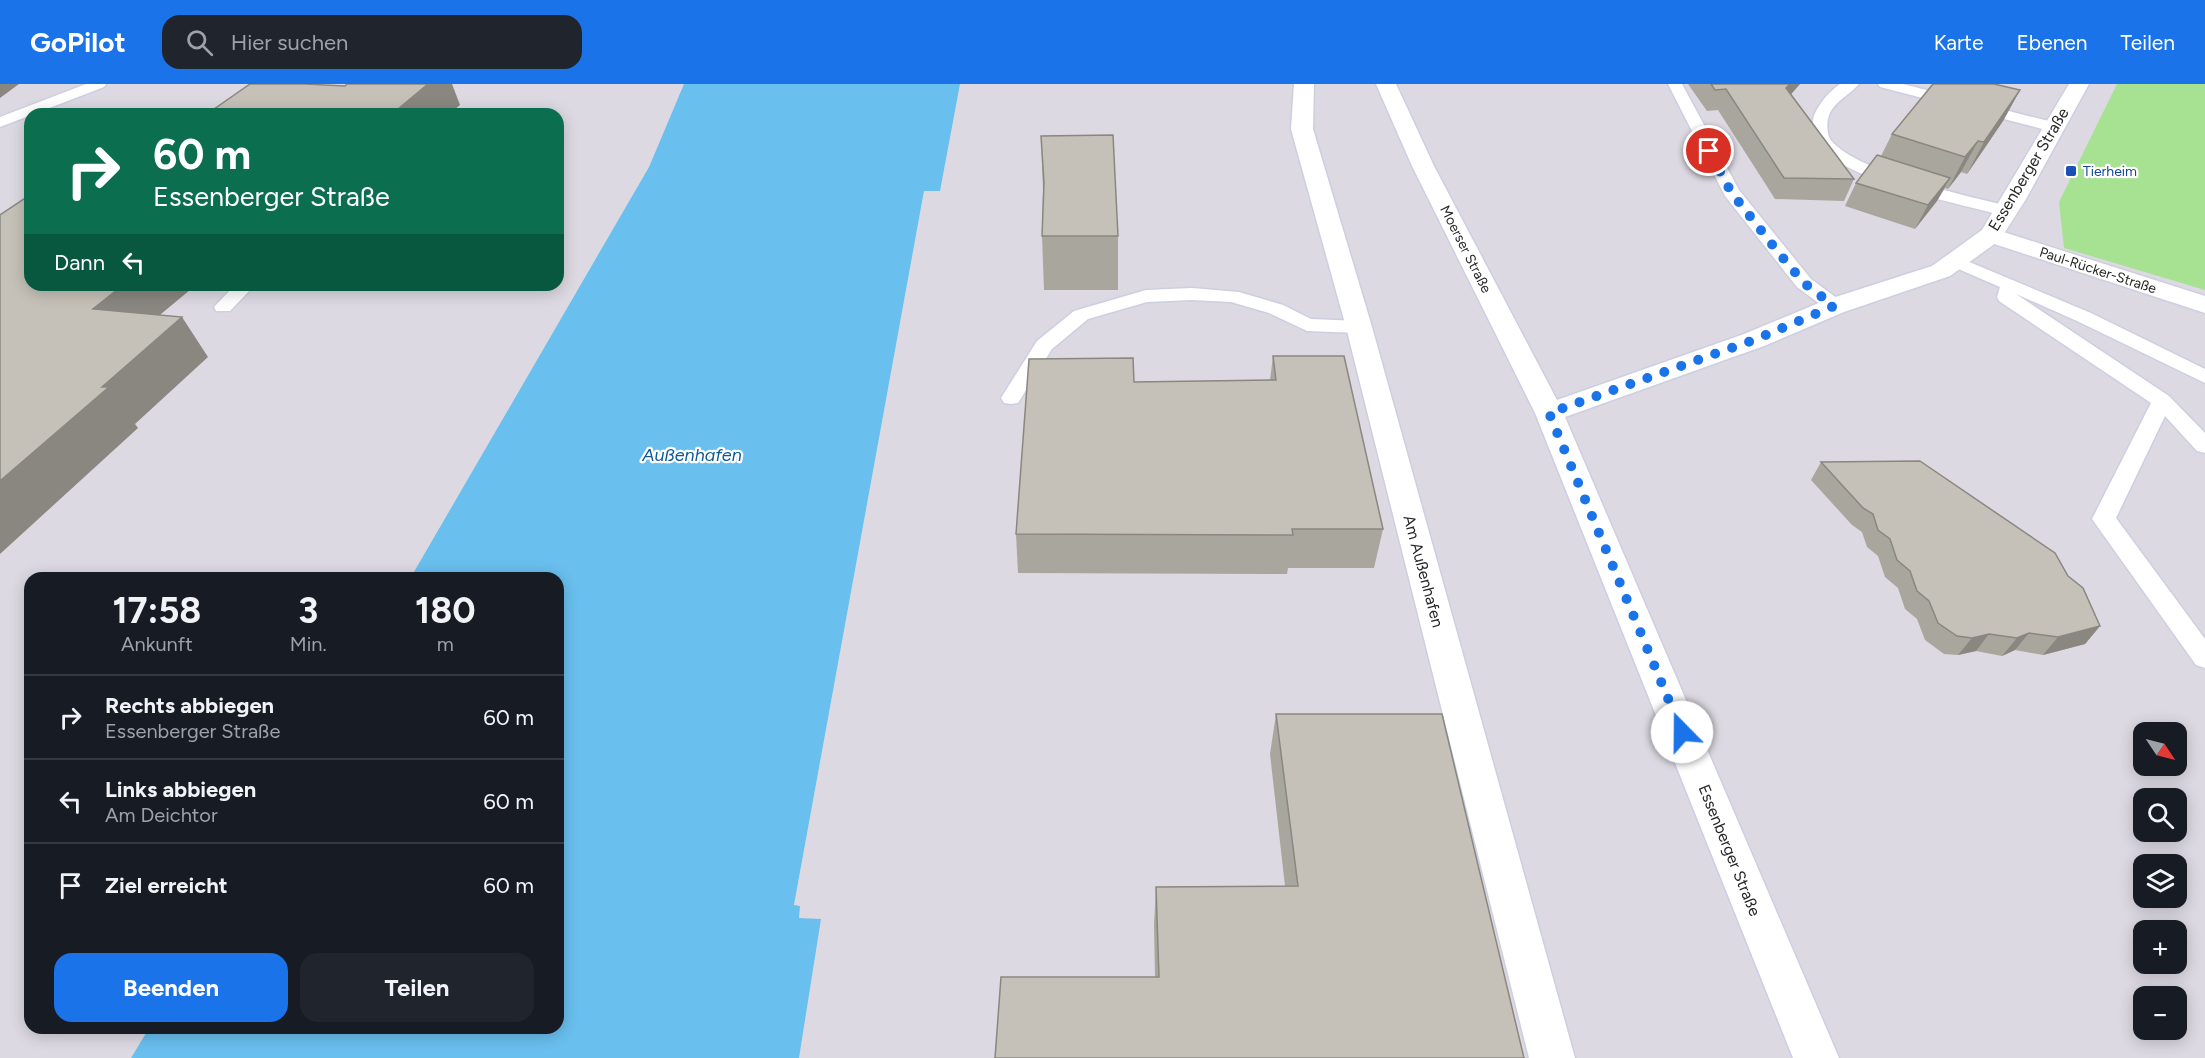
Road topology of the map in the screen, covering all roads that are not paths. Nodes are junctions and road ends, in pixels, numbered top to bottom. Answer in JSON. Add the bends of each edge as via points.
{"nodes":[{"id":1,"x":99,"y":84,"type":"edge"},
{"id":2,"x":1304,"y":84,"type":"edge"},
{"id":3,"x":1386,"y":84,"type":"edge"},
{"id":4,"x":1675,"y":84,"type":"edge"},
{"id":5,"x":1852,"y":84,"type":"edge"},
{"id":6,"x":1886,"y":84,"type":"edge"},
{"id":7,"x":2079,"y":84,"type":"edge"},
{"id":8,"x":36,"y":108,"type":"edge"},
{"id":9,"x":24,"y":113,"type":"edge"},
{"id":10,"x":0,"y":122,"type":"edge"},
{"id":11,"x":2054,"y":127,"type":"junction"},
{"id":12,"x":2006,"y":211,"type":"junction"},
{"id":13,"x":1991,"y":235,"type":"junction"},
{"id":14,"x":1955,"y":261,"type":"junction"},
{"id":15,"x":2010,"y":285,"type":"junction"},
{"id":16,"x":240,"y":291,"type":"edge"},
{"id":17,"x":2205,"y":304,"type":"edge"},
{"id":18,"x":1834,"y":306,"type":"junction"},
{"id":19,"x":223,"y":307,"type":"dead end"},
{"id":20,"x":1359,"y":327,"type":"junction"},
{"id":21,"x":2205,"y":377,"type":"edge"},
{"id":22,"x":1011,"y":398,"type":"dead end"},
{"id":23,"x":2162,"y":401,"type":"junction"},
{"id":24,"x":1549,"y":413,"type":"junction"},
{"id":25,"x":2205,"y":446,"type":"edge"},
{"id":26,"x":2205,"y":658,"type":"edge"},
{"id":27,"x":1552,"y":1058,"type":"edge"},
{"id":28,"x":1816,"y":1058,"type":"edge"}],
"edges":[{"from":1,"to":8,"type":"lane"},
{"from":2,"to":20,"type":"street","name":"Am Außenhafen","via":[[1302,129]]},
{"from":3,"to":24,"type":"street","name":"Moerser Straße","via":[[1423,166]]},
{"from":4,"to":18,"type":"lane","via":[[1731,192],[1804,283]]},
{"from":5,"to":12,"type":"lane","via":[[1844,87],[1823,112],[1818,128],[1826,145],[1845,160],[1879,174]]},
{"from":6,"to":11,"type":"lane"},
{"from":7,"to":11,"type":"street","name":"Essenberger Straße"},
{"from":9,"to":10,"type":"lane"},
{"from":11,"to":12,"type":"street","name":"Essenberger Straße"},
{"from":12,"to":13,"type":"street","name":"Essenberger Straße"},
{"from":13,"to":14,"type":"street","name":"Essenberger Straße"},
{"from":13,"to":17,"type":"street","name":"Paul-Rücker-Straße"},
{"from":14,"to":15,"type":"lane"},
{"from":14,"to":18,"type":"street","name":"Essenberger Straße","via":[[1941,271]]},
{"from":15,"to":21,"type":"lane"},
{"from":15,"to":23,"type":"lane","via":[[2006,297]]},
{"from":16,"to":19,"type":"lane"},
{"from":18,"to":24,"type":"street","name":"Essenberger Straße","via":[[1754,340]]},
{"from":20,"to":22,"type":"lane","via":[[1307,325],[1276,309],[1232,296],[1146,296],[1081,315],[1044,345]]},
{"from":20,"to":27,"type":"street","name":"Am Außenhafen"},
{"from":23,"to":25,"type":"lane"},
{"from":23,"to":26,"type":"lane","via":[[2104,519]]},
{"from":24,"to":28,"type":"street","name":"Essenberger Straße"}]}
